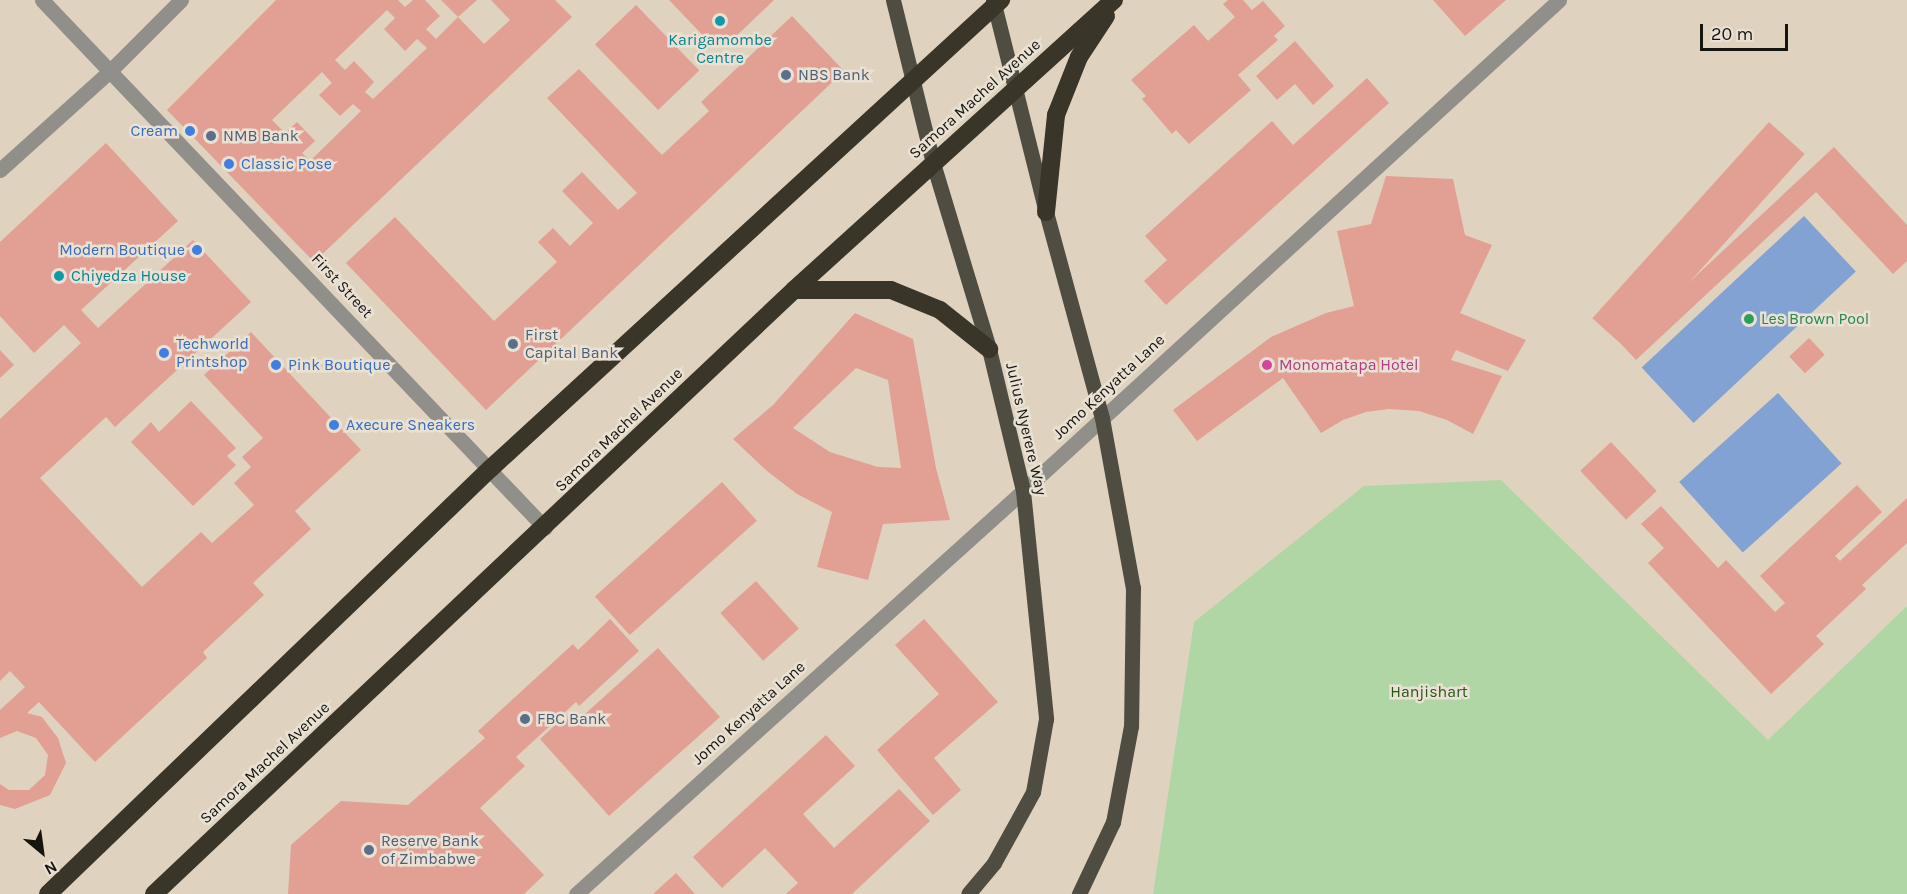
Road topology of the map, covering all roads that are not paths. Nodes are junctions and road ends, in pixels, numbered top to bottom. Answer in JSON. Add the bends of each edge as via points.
{"nodes":[{"id":1,"x":42,"y":0,"type":"edge"},
{"id":2,"x":181,"y":0,"type":"edge"},
{"id":3,"x":893,"y":0,"type":"edge"},
{"id":4,"x":1115,"y":0,"type":"edge"},
{"id":5,"x":1558,"y":0,"type":"edge"},
{"id":6,"x":996,"y":2,"type":"edge"},
{"id":7,"x":111,"y":70,"type":"junction"},
{"id":8,"x":913,"y":81,"type":"junction"},
{"id":9,"x":1015,"y":91,"type":"junction"},
{"id":10,"x":933,"y":163,"type":"junction"},
{"id":11,"x":0,"y":170,"type":"edge"},
{"id":12,"x":1046,"y":212,"type":"junction"},
{"id":13,"x":794,"y":290,"type":"junction"},
{"id":14,"x":989,"y":349,"type":"junction"},
{"id":15,"x":1102,"y":418,"type":"junction"},
{"id":16,"x":490,"y":469,"type":"junction"},
{"id":17,"x":1023,"y":490,"type":"junction"},
{"id":18,"x":545,"y":528,"type":"junction"},
{"id":19,"x":48,"y":894,"type":"edge"},
{"id":20,"x":154,"y":894,"type":"edge"},
{"id":21,"x":576,"y":894,"type":"edge"},
{"id":22,"x":968,"y":894,"type":"edge"},
{"id":23,"x":1078,"y":894,"type":"edge"}],
"edges":[{"from":1,"to":7,"type":"street","name":"First Street"},
{"from":2,"to":7,"type":"street"},
{"from":3,"to":8,"type":"main road","name":"Julius Nyerere Way"},
{"from":4,"to":9,"type":"highway","name":"Samora Machel Avenue"},
{"from":4,"to":12,"type":"highway","via":[[1079,57],[1056,115]]},
{"from":5,"to":15,"type":"street","name":"Jomo Kenyatta Lane"},
{"from":6,"to":8,"type":"highway"},
{"from":6,"to":9,"type":"main road"},
{"from":7,"to":11,"type":"street"},
{"from":7,"to":16,"type":"street","name":"First Street"},
{"from":8,"to":10,"type":"main road","name":"Julius Nyerere Way"},
{"from":8,"to":16,"type":"highway"},
{"from":9,"to":10,"type":"highway","name":"Samora Machel Avenue"},
{"from":9,"to":12,"type":"main road"},
{"from":10,"to":13,"type":"highway","name":"Samora Machel Avenue"},
{"from":10,"to":14,"type":"main road","name":"Julius Nyerere Way"},
{"from":12,"to":15,"type":"main road"},
{"from":13,"to":14,"type":"highway","via":[[891,290],[940,310]]},
{"from":13,"to":18,"type":"highway","name":"Samora Machel Avenue"},
{"from":14,"to":17,"type":"main road","name":"Julius Nyerere Way"},
{"from":15,"to":17,"type":"street","name":"Jomo Kenyatta Lane"},
{"from":15,"to":23,"type":"main road","via":[[1133,588],[1131,726],[1113,822]]},
{"from":16,"to":18,"type":"street","name":"First Street"},
{"from":16,"to":19,"type":"highway"},
{"from":17,"to":21,"type":"street","name":"Jomo Kenyatta Lane"},
{"from":17,"to":22,"type":"main road","name":"Julius Nyerere Way","via":[[1046,719],[1033,792],[994,863]]},
{"from":18,"to":20,"type":"highway","name":"Samora Machel Avenue"}]}
